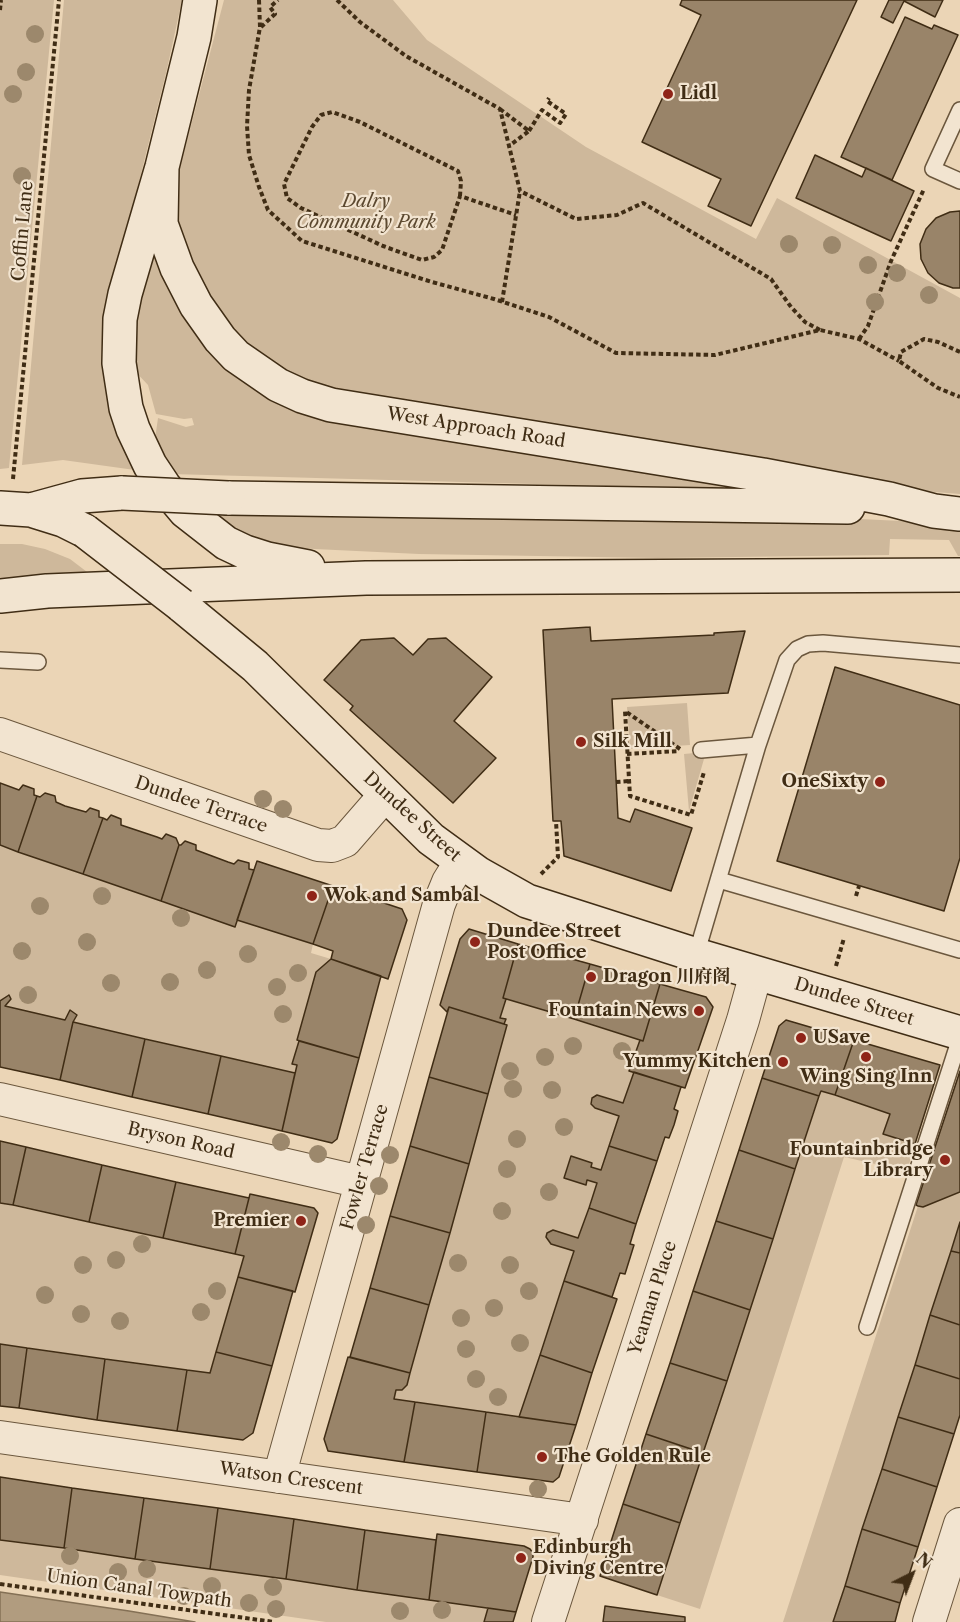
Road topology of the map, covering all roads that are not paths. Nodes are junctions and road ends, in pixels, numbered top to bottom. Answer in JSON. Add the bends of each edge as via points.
{"nodes":[{"id":1,"x":200,"y":0,"type":"edge"},
{"id":2,"x":960,"y":110,"type":"edge"},
{"id":3,"x":162,"y":167,"type":"junction"},
{"id":4,"x":960,"y":181,"type":"edge"},
{"id":5,"x":15,"y":509,"type":"edge"},
{"id":6,"x":947,"y":512,"type":"edge"},
{"id":7,"x":960,"y":575,"type":"edge"},
{"id":8,"x":366,"y":578,"type":"junction"},
{"id":9,"x":0,"y":596,"type":"edge"},
{"id":10,"x":960,"y":655,"type":"edge"},
{"id":11,"x":0,"y":660,"type":"edge"},
{"id":12,"x":38,"y":662,"type":"dead end"},
{"id":13,"x":0,"y":734,"type":"edge"},
{"id":14,"x":758,"y":745,"type":"junction"},
{"id":15,"x":706,"y":749,"type":"road end"},
{"id":16,"x":385,"y":795,"type":"junction"},
{"id":17,"x":461,"y":861,"type":"junction"},
{"id":18,"x":719,"y":880,"type":"junction"},
{"id":19,"x":960,"y":950,"type":"edge"},
{"id":20,"x":696,"y":955,"type":"junction"},
{"id":21,"x":756,"y":973,"type":"junction"},
{"id":22,"x":960,"y":1033,"type":"edge"},
{"id":23,"x":960,"y":1038,"type":"edge"},
{"id":24,"x":0,"y":1100,"type":"edge"},
{"id":25,"x":361,"y":1182,"type":"junction"},
{"id":26,"x":867,"y":1327,"type":"dead end"},
{"id":27,"x":0,"y":1437,"type":"edge"},
{"id":28,"x":279,"y":1477,"type":"junction"},
{"id":29,"x":582,"y":1520,"type":"junction"},
{"id":30,"x":960,"y":1524,"type":"edge"},
{"id":31,"x":548,"y":1622,"type":"edge"},
{"id":32,"x":929,"y":1622,"type":"edge"}],
"edges":[{"from":1,"to":3,"type":"street","name":"West Approach Road"},
{"from":2,"to":4,"type":"lane","via":[[933,169]]},
{"from":3,"to":6,"type":"street","name":"West Approach Road","via":[[161,224],[196,305],[236,356],[278,385],[302,396],[331,405],[830,487]]},
{"from":3,"to":8,"type":"street","name":"West Approach Road","via":[[125,294],[118,344],[126,408],[140,446],[164,486],[185,511],[226,543],[267,559]]},
{"from":5,"to":6,"type":"street","name":"West Approach Road","bridge":true,"via":[[122,493]]},
{"from":5,"to":16,"type":"street","name":"Dundee Street","bridge":true,"via":[[63,520],[85,531],[181,605],[255,666]]},
{"from":7,"to":8,"type":"street","name":"West Approach Road"},
{"from":8,"to":9,"type":"street","name":"West Approach Road"},
{"from":10,"to":14,"type":"lane","via":[[808,644],[787,660]]},
{"from":11,"to":12,"type":"lane"},
{"from":13,"to":16,"type":"street","name":"Dundee Terrace","via":[[318,845],[332,846],[345,841]]},
{"from":14,"to":15,"type":"lane"},
{"from":14,"to":18,"type":"lane"},
{"from":16,"to":17,"type":"street","name":"Dundee Street","via":[[431,839]]},
{"from":17,"to":20,"type":"street","name":"Dundee Street","via":[[527,901]]},
{"from":17,"to":25,"type":"street","name":"Fowler Terrace","via":[[439,904]]},
{"from":18,"to":19,"type":"lane"},
{"from":18,"to":20,"type":"lane"},
{"from":20,"to":21,"type":"street","name":"Dundee Street"},
{"from":21,"to":22,"type":"street","name":"Dundee Street"},
{"from":21,"to":29,"type":"street","name":"Yeaman Place"},
{"from":23,"to":26,"type":"lane"},
{"from":24,"to":25,"type":"street","name":"Bryson Road"},
{"from":25,"to":28,"type":"street","name":"Fowler Terrace"},
{"from":27,"to":28,"type":"street","name":"Watson Crescent"},
{"from":28,"to":29,"type":"street","name":"Watson Crescent"},
{"from":29,"to":31,"type":"street","name":"Yeaman Place"},
{"from":30,"to":32,"type":"street"}]}
